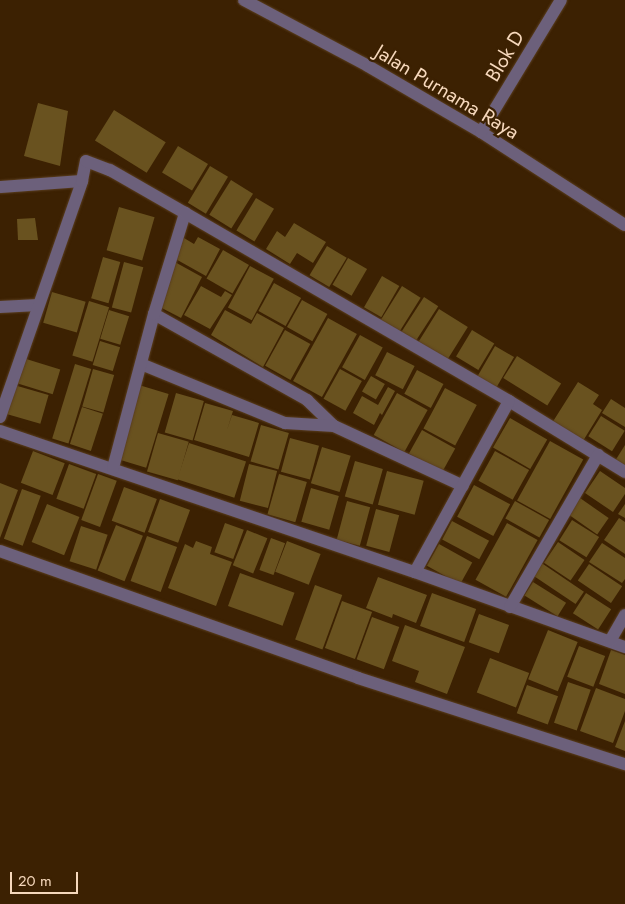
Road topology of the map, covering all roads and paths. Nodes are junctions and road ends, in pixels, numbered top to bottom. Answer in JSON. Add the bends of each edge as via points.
{"nodes":[{"id":1,"x":244,"y":0,"type":"edge"},
{"id":2,"x":561,"y":0,"type":"edge"},
{"id":3,"x":481,"y":132,"type":"junction"},
{"id":4,"x":82,"y":181,"type":"junction"},
{"id":5,"x":0,"y":187,"type":"edge"},
{"id":6,"x":185,"y":213,"type":"junction"},
{"id":7,"x":625,"y":225,"type":"edge"},
{"id":8,"x":38,"y":305,"type":"junction"},
{"id":9,"x":0,"y":307,"type":"edge"},
{"id":10,"x":154,"y":314,"type":"junction"},
{"id":11,"x":141,"y":364,"type":"junction"},
{"id":12,"x":509,"y":401,"type":"junction"},
{"id":13,"x":0,"y":417,"type":"edge"},
{"id":14,"x":334,"y":426,"type":"junction"},
{"id":15,"x":0,"y":431,"type":"edge"},
{"id":16,"x":598,"y":456,"type":"junction"},
{"id":17,"x":113,"y":468,"type":"junction"},
{"id":18,"x":625,"y":472,"type":"edge"},
{"id":19,"x":463,"y":486,"type":"junction"},
{"id":20,"x":0,"y":551,"type":"edge"},
{"id":21,"x":415,"y":572,"type":"junction"},
{"id":22,"x":510,"y":608,"type":"junction"},
{"id":23,"x":625,"y":615,"type":"edge"},
{"id":24,"x":610,"y":641,"type":"junction"},
{"id":25,"x":625,"y":647,"type":"edge"},
{"id":26,"x":625,"y":764,"type":"edge"}],
"edges":[{"from":1,"to":3,"type":"street","name":"Jalan Purnama Raya","via":[[368,66]]},
{"from":2,"to":3,"type":"street","name":"Blok D"},
{"from":3,"to":7,"type":"street","name":"Jalan Purnama Raya"},
{"from":4,"to":5,"type":"street"},
{"from":4,"to":6,"type":"street","via":[[86,161],[98,163]]},
{"from":4,"to":8,"type":"street"},
{"from":6,"to":10,"type":"street"},
{"from":6,"to":12,"type":"street"},
{"from":8,"to":9,"type":"street"},
{"from":8,"to":13,"type":"street"},
{"from":10,"to":11,"type":"street"},
{"from":10,"to":14,"type":"street","via":[[307,400]]},
{"from":11,"to":14,"type":"street","via":[[285,423]]},
{"from":11,"to":17,"type":"street"},
{"from":12,"to":16,"type":"street"},
{"from":12,"to":19,"type":"street"},
{"from":14,"to":19,"type":"street"},
{"from":15,"to":17,"type":"street"},
{"from":16,"to":18,"type":"street"},
{"from":16,"to":22,"type":"street"},
{"from":17,"to":21,"type":"street"},
{"from":19,"to":21,"type":"street"},
{"from":20,"to":26,"type":"street","via":[[358,678]]},
{"from":21,"to":22,"type":"street"},
{"from":22,"to":24,"type":"street"},
{"from":23,"to":24,"type":"street"},
{"from":24,"to":25,"type":"street"}]}
